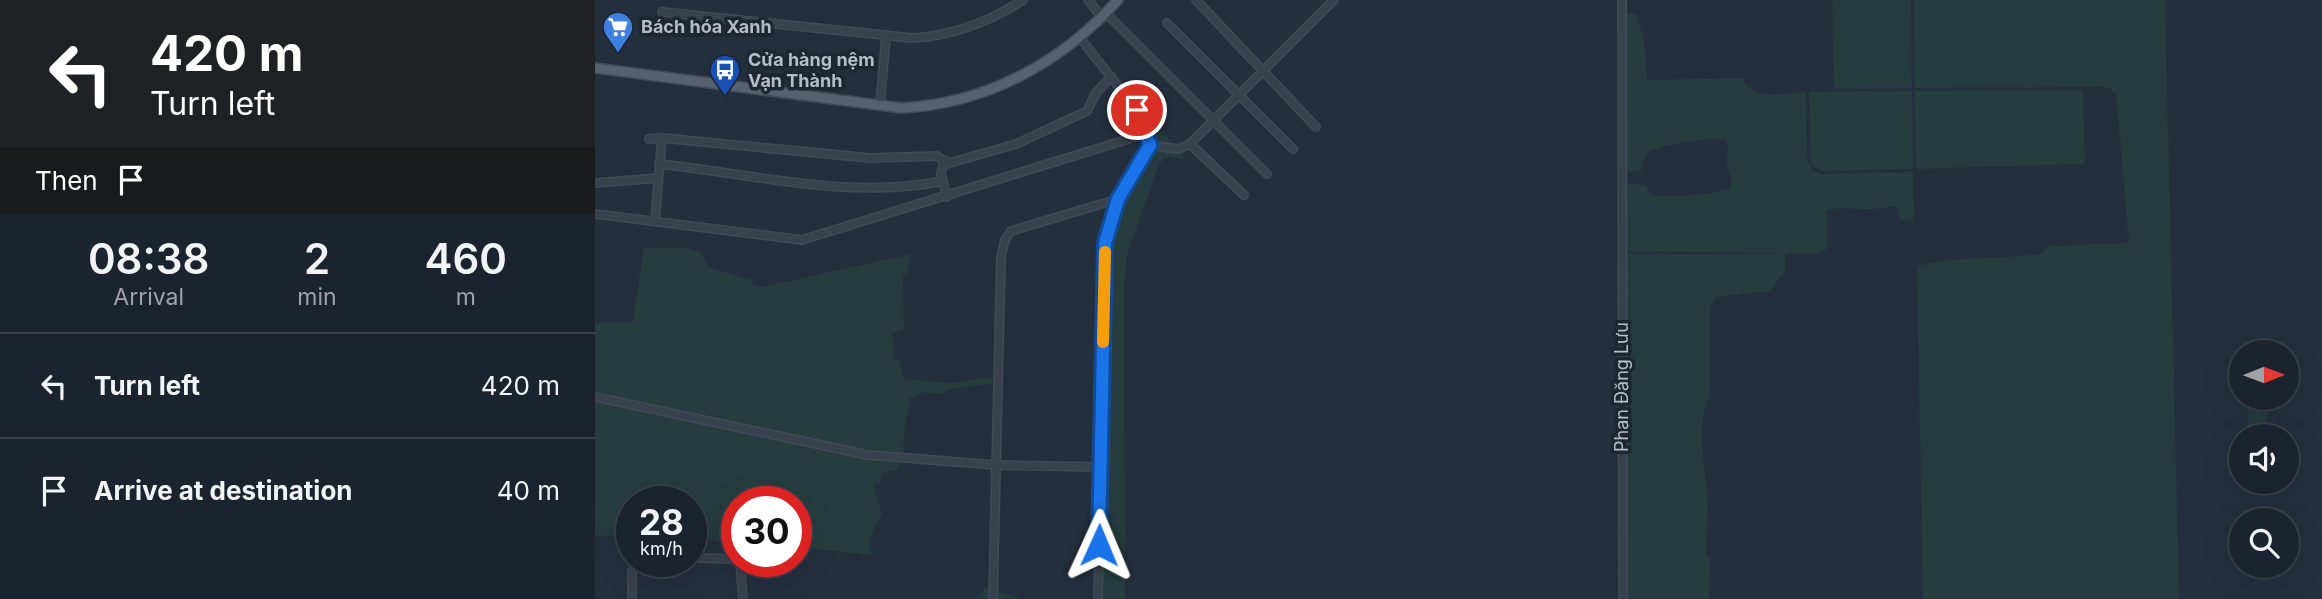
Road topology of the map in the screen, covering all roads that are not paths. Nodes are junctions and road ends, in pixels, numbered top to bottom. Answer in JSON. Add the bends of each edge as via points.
{"nodes":[{"id":1,"x":1023,"y":0,"type":"edge"},
{"id":2,"x":1088,"y":0,"type":"edge"},
{"id":3,"x":1118,"y":0,"type":"edge"},
{"id":4,"x":1196,"y":0,"type":"edge"},
{"id":5,"x":1334,"y":0,"type":"edge"},
{"id":6,"x":1621,"y":0,"type":"edge"},
{"id":7,"x":662,"y":12,"type":"dead end"},
{"id":8,"x":1104,"y":15,"type":"junction"},
{"id":9,"x":1167,"y":23,"type":"dead end"},
{"id":10,"x":886,"y":36,"type":"junction"},
{"id":11,"x":1080,"y":38,"type":"junction"},
{"id":12,"x":595,"y":68,"type":"edge"},
{"id":13,"x":1262,"y":70,"type":"junction"},
{"id":14,"x":1111,"y":77,"type":"junction"},
{"id":15,"x":1238,"y":94,"type":"junction"},
{"id":16,"x":880,"y":105,"type":"junction"},
{"id":17,"x":1212,"y":120,"type":"junction"},
{"id":18,"x":1316,"y":127,"type":"dead end"},
{"id":19,"x":1148,"y":133,"type":"junction"},
{"id":20,"x":662,"y":138,"type":"junction"},
{"id":21,"x":649,"y":139,"type":"dead end"},
{"id":22,"x":1190,"y":144,"type":"junction"},
{"id":23,"x":1150,"y":145,"type":"junction"},
{"id":24,"x":1293,"y":149,"type":"dead end"},
{"id":25,"x":947,"y":162,"type":"junction"},
{"id":26,"x":659,"y":164,"type":"junction"},
{"id":27,"x":1267,"y":174,"type":"dead end"},
{"id":28,"x":658,"y":178,"type":"junction"},
{"id":29,"x":943,"y":181,"type":"junction"},
{"id":30,"x":595,"y":183,"type":"edge"},
{"id":31,"x":1244,"y":195,"type":"dead end"},
{"id":32,"x":947,"y":197,"type":"junction"},
{"id":33,"x":1118,"y":199,"type":"junction"},
{"id":34,"x":595,"y":214,"type":"edge"},
{"id":35,"x":655,"y":220,"type":"junction"},
{"id":36,"x":595,"y":397,"type":"edge"},
{"id":37,"x":996,"y":464,"type":"junction"},
{"id":38,"x":1100,"y":467,"type":"junction"},
{"id":39,"x":632,"y":577,"type":"edge"},
{"id":40,"x":740,"y":577,"type":"edge"},
{"id":41,"x":1098,"y":598,"type":"edge"},
{"id":42,"x":632,"y":599,"type":"edge"},
{"id":43,"x":743,"y":599,"type":"edge"},
{"id":44,"x":993,"y":599,"type":"edge"},
{"id":45,"x":1623,"y":599,"type":"edge"}],
"edges":[{"from":1,"to":10,"type":"street","via":[[984,21],[935,37]]},
{"from":2,"to":8,"type":"street"},
{"from":3,"to":8,"type":"main road"},
{"from":4,"to":13,"type":"street"},
{"from":5,"to":13,"type":"street"},
{"from":6,"to":45,"type":"street","name":"Phan Đăng Lưu"},
{"from":7,"to":10,"type":"street"},
{"from":8,"to":11,"type":"main road"},
{"from":8,"to":17,"type":"street"},
{"from":9,"to":15,"type":"street"},
{"from":10,"to":16,"type":"street"},
{"from":11,"to":14,"type":"street"},
{"from":11,"to":16,"type":"main road","via":[[1034,70],[984,92],[923,107]]},
{"from":12,"to":16,"type":"main road"},
{"from":13,"to":15,"type":"street"},
{"from":13,"to":18,"type":"street"},
{"from":14,"to":19,"type":"street","via":[[1137,110]]},
{"from":14,"to":25,"type":"street","via":[[1087,111],[1016,144]]},
{"from":15,"to":17,"type":"street"},
{"from":15,"to":24,"type":"street"},
{"from":17,"to":22,"type":"street"},
{"from":17,"to":27,"type":"street"},
{"from":19,"to":23,"type":"street"},
{"from":19,"to":32,"type":"street"},
{"from":20,"to":21,"type":"street"},
{"from":20,"to":25,"type":"street","via":[[870,158],[937,156]]},
{"from":20,"to":26,"type":"street"},
{"from":22,"to":23,"type":"street","via":[[1178,149]]},
{"from":22,"to":31,"type":"street"},
{"from":23,"to":33,"type":"street"},
{"from":25,"to":29,"type":"street"},
{"from":26,"to":28,"type":"street"},
{"from":26,"to":29,"type":"street","via":[[873,188]]},
{"from":28,"to":30,"type":"street"},
{"from":28,"to":35,"type":"street"},
{"from":29,"to":32,"type":"street"},
{"from":32,"to":35,"type":"street","via":[[802,240]]},
{"from":33,"to":37,"type":"street","via":[[1011,231],[1005,240],[1000,257]]},
{"from":33,"to":38,"type":"street","via":[[1105,243]]},
{"from":34,"to":35,"type":"street"},
{"from":36,"to":37,"type":"street","via":[[868,455]]},
{"from":37,"to":38,"type":"street"},
{"from":37,"to":44,"type":"street"},
{"from":38,"to":41,"type":"street"},
{"from":39,"to":42,"type":"street"},
{"from":40,"to":43,"type":"street"}]}
